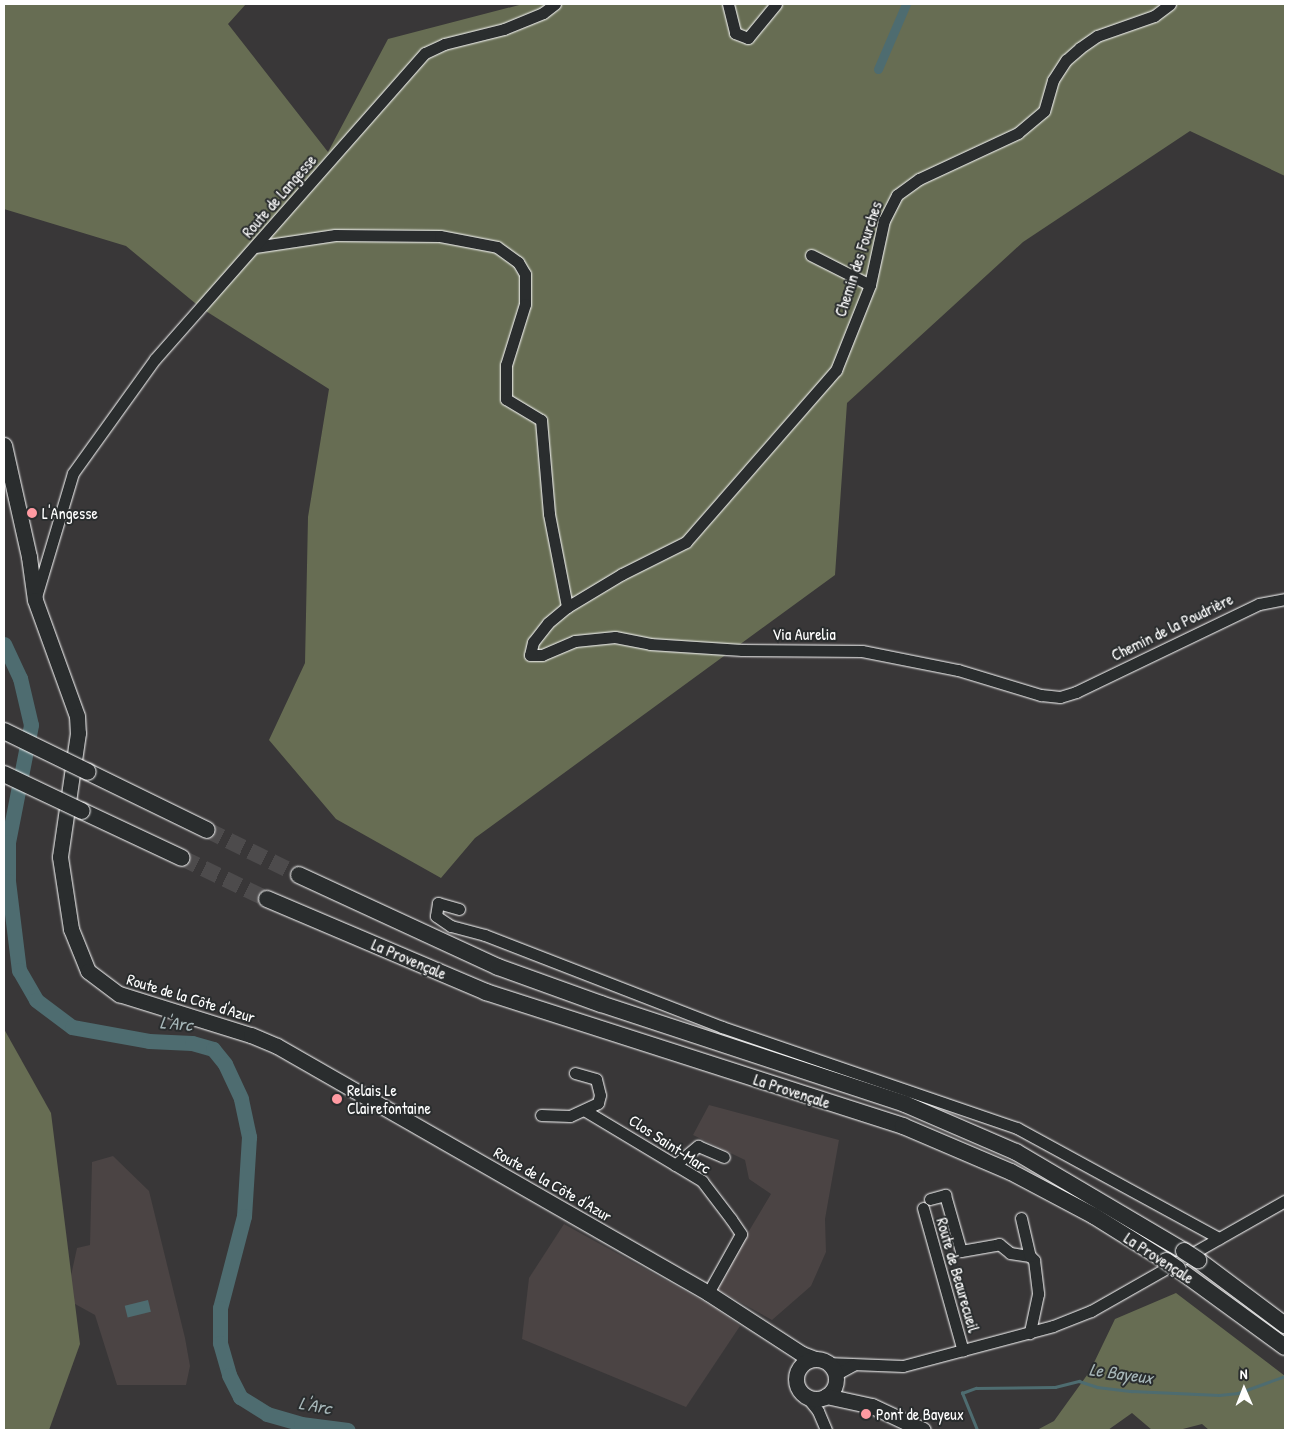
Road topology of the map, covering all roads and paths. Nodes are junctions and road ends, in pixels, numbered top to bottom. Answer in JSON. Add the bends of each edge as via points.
{"nodes":[{"id":1,"x":555,"y":4,"type":"edge"},
{"id":2,"x":728,"y":4,"type":"edge"},
{"id":3,"x":776,"y":4,"type":"edge"},
{"id":4,"x":1170,"y":4,"type":"edge"},
{"id":5,"x":255,"y":247,"type":"junction"},
{"id":6,"x":812,"y":255,"type":"dead end"},
{"id":7,"x":870,"y":284,"type":"junction"},
{"id":8,"x":4,"y":445,"type":"edge"},
{"id":9,"x":1285,"y":599,"type":"edge"},
{"id":10,"x":36,"y":600,"type":"junction"},
{"id":11,"x":567,"y":607,"type":"junction"},
{"id":12,"x":530,"y":655,"type":"joint"},
{"id":13,"x":1076,"y":692,"type":"joint"},
{"id":14,"x":4,"y":731,"type":"edge"},
{"id":15,"x":4,"y":774,"type":"edge"},
{"id":16,"x":207,"y":830,"type":"tunnel mouth"},
{"id":17,"x":182,"y":858,"type":"tunnel mouth"},
{"id":18,"x":299,"y":875,"type":"tunnel mouth"},
{"id":19,"x":267,"y":899,"type":"tunnel mouth"},
{"id":20,"x":459,"y":909,"type":"dead end"},
{"id":21,"x":575,"y":1073,"type":"dead end"},
{"id":22,"x":584,"y":1110,"type":"junction"},
{"id":23,"x":541,"y":1115,"type":"dead end"},
{"id":24,"x":724,"y":1157,"type":"dead end"},
{"id":25,"x":675,"y":1165,"type":"junction"},
{"id":26,"x":1285,"y":1201,"type":"edge"},
{"id":27,"x":1021,"y":1218,"type":"dead end"},
{"id":28,"x":1219,"y":1238,"type":"junction"},
{"id":29,"x":1030,"y":1256,"type":"junction"},
{"id":30,"x":708,"y":1293,"type":"junction"},
{"id":31,"x":756,"y":1323,"type":"junction"},
{"id":32,"x":1285,"y":1325,"type":"edge"},
{"id":33,"x":1030,"y":1333,"type":"junction"},
{"id":34,"x":1285,"y":1348,"type":"edge"},
{"id":35,"x":963,"y":1351,"type":"junction"},
{"id":36,"x":828,"y":1369,"type":"junction"},
{"id":37,"x":797,"y":1373,"type":"junction"},
{"id":38,"x":817,"y":1401,"type":"junction"},
{"id":39,"x":872,"y":1406,"type":"junction"},
{"id":40,"x":826,"y":1430,"type":"edge"},
{"id":41,"x":923,"y":1430,"type":"edge"}],
"edges":[{"from":1,"to":5,"type":"street","name":"Route de Langesse","via":[[543,13],[504,29],[444,44],[425,53]]},
{"from":2,"to":3,"type":"street","via":[[735,34],[741,38],[753,34]]},
{"from":4,"to":7,"type":"street","name":"Chemin des Fourches","via":[[1154,16],[1096,36],[1080,48],[1066,60],[1053,80],[1044,111],[1018,133],[919,179],[897,195],[884,220]]},
{"from":5,"to":10,"type":"street","name":"Route de Langesse","via":[[155,359],[73,473],[48,547]]},
{"from":5,"to":11,"type":"street","via":[[335,234],[440,236],[497,247],[518,262],[525,274],[524,304],[506,365],[506,399],[541,420],[549,514]]},
{"from":6,"to":7,"type":"street"},
{"from":7,"to":11,"type":"street","name":"Chemin des Fourches","via":[[836,370],[686,542],[622,574]]},
{"from":8,"to":10,"type":"main road","name":"Route de la Côte d'Azur"},
{"from":9,"to":13,"type":"street","name":"Chemin de la Poudrière","via":[[1259,604]]},
{"from":10,"to":30,"type":"main road","name":"Route de la Côte d'Azur","via":[[77,716],[78,733],[61,840],[61,871],[77,950],[97,981],[133,1000],[236,1030],[277,1046]]},
{"from":11,"to":12,"type":"street","name":"Chemin des Fourches","via":[[533,642]]},
{"from":12,"to":13,"type":"street","name":"Via Aurelia","via":[[542,655],[575,641],[614,637],[650,644],[733,649],[862,651],[958,670],[1041,695],[1060,696]]},
{"from":14,"to":16,"type":"highway","bridge":true},
{"from":15,"to":17,"type":"highway","bridge":true},
{"from":18,"to":32,"type":"highway","name":"La Provençale","bridge":true,"via":[[498,967],[905,1104],[1016,1152],[1198,1260]]},
{"from":19,"to":34,"type":"highway","name":"La Provençale","via":[[486,992],[903,1126],[1011,1172],[1094,1216],[1172,1265]]},
{"from":20,"to":28,"type":"street","via":[[438,902],[436,916],[451,926],[485,935],[722,1027],[1017,1128]]},
{"from":21,"to":22,"type":"street","via":[[596,1080],[598,1084],[598,1103]]},
{"from":22,"to":23,"type":"street","via":[[570,1116]]},
{"from":22,"to":25,"type":"street","name":"Clos Saint-Marc"},
{"from":24,"to":25,"type":"street","via":[[698,1146]]},
{"from":25,"to":30,"type":"street","name":"Clos Saint-Marc","via":[[702,1181],[741,1234]]},
{"from":26,"to":28,"type":"street","name":"Route de Beaurecueil"},
{"from":27,"to":29,"type":"street"},
{"from":28,"to":33,"type":"street","name":"Route de Beaurecueil","via":[[1092,1311]]},
{"from":29,"to":33,"type":"street","via":[[1038,1294]]},
{"from":29,"to":35,"type":"street","name":"Route de Beaurecueil","via":[[1010,1253],[1000,1244],[961,1251],[945,1195],[926,1204]]},
{"from":30,"to":31,"type":"main road","name":"Route de la Côte d'Azur"},
{"from":31,"to":36,"type":"main road","name":"Route de la Côte d'Azur"},
{"from":31,"to":37,"type":"main road","name":"Route de la Côte d'Azur","via":[[788,1357]]},
{"from":33,"to":35,"type":"street","name":"Route de Beaurecueil"},
{"from":35,"to":36,"type":"street","name":"Route de Beaurecueil","via":[[902,1366],[853,1365]]},
{"from":36,"to":37,"type":"main road","via":[[803,1364]]},
{"from":36,"to":38,"type":"main road","via":[[834,1388]]},
{"from":36,"to":39,"type":"main road","name":"Route de la Côte d'Azur"},
{"from":37,"to":38,"type":"main road","via":[[797,1385]]},
{"from":38,"to":39,"type":"main road","name":"Route de la Côte d'Azur"},
{"from":38,"to":40,"type":"street"},
{"from":39,"to":41,"type":"main road","name":"Route de la Côte d'Azur"}]}
